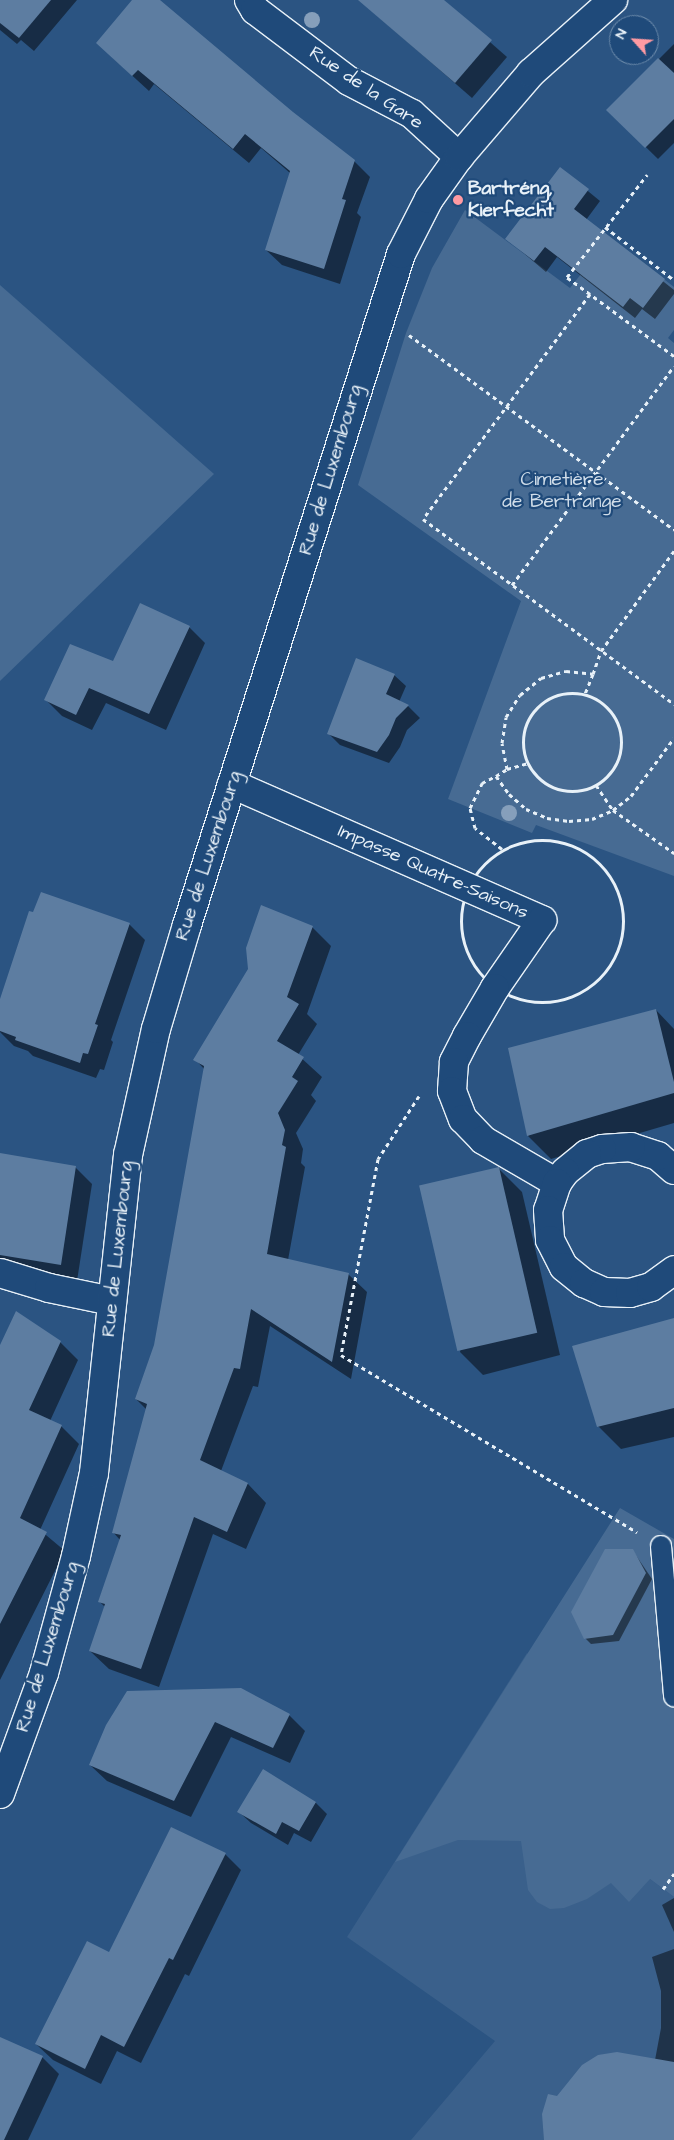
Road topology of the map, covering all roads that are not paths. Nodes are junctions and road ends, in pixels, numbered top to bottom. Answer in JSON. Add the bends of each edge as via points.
{"nodes":[{"id":1,"x":249,"y":0,"type":"edge"},
{"id":2,"x":613,"y":0,"type":"edge"},
{"id":3,"x":459,"y":157,"type":"junction"},
{"id":4,"x":232,"y":784,"type":"junction"},
{"id":5,"x":674,"y":1170,"type":"edge"},
{"id":6,"x":557,"y":1183,"type":"junction"},
{"id":7,"x":674,"y":1270,"type":"edge"},
{"id":8,"x":0,"y":1273,"type":"edge"},
{"id":9,"x":112,"y":1301,"type":"junction"},
{"id":10,"x":661,"y":1546,"type":"road end"},
{"id":11,"x":674,"y":1688,"type":"edge"},
{"id":12,"x":674,"y":1696,"type":"edge"},
{"id":13,"x":0,"y":1794,"type":"edge"}],
"edges":[{"from":1,"to":3,"type":"street","name":"Rue de la Gare","via":[[255,10],[349,81],[412,114]]},
{"from":2,"to":3,"type":"street","name":"Rue de Luxembourg","via":[[531,73]]},
{"from":3,"to":4,"type":"street","name":"Rue de Luxembourg","via":[[429,199],[401,254]]},
{"from":4,"to":6,"type":"street","name":"Impasse Quatre-Saisons","via":[[542,920],[495,988],[454,1062],[452,1091],[463,1119],[483,1140]]},
{"from":4,"to":9,"type":"street","name":"Rue de Luxembourg","via":[[156,1029],[128,1155]]},
{"from":5,"to":6,"type":"street","via":[[658,1156],[631,1147],[602,1148],[574,1163]]},
{"from":6,"to":7,"type":"street","via":[[548,1210],[550,1240],[564,1267],[584,1283],[604,1292],[630,1293],[652,1287]]},
{"from":8,"to":9,"type":"street","via":[[49,1288]]},
{"from":9,"to":13,"type":"street","name":"Rue de Luxembourg","via":[[94,1473],[76,1556],[44,1673]]},
{"from":10,"to":11,"type":"lane"},
{"from":11,"to":12,"type":"lane"}]}
